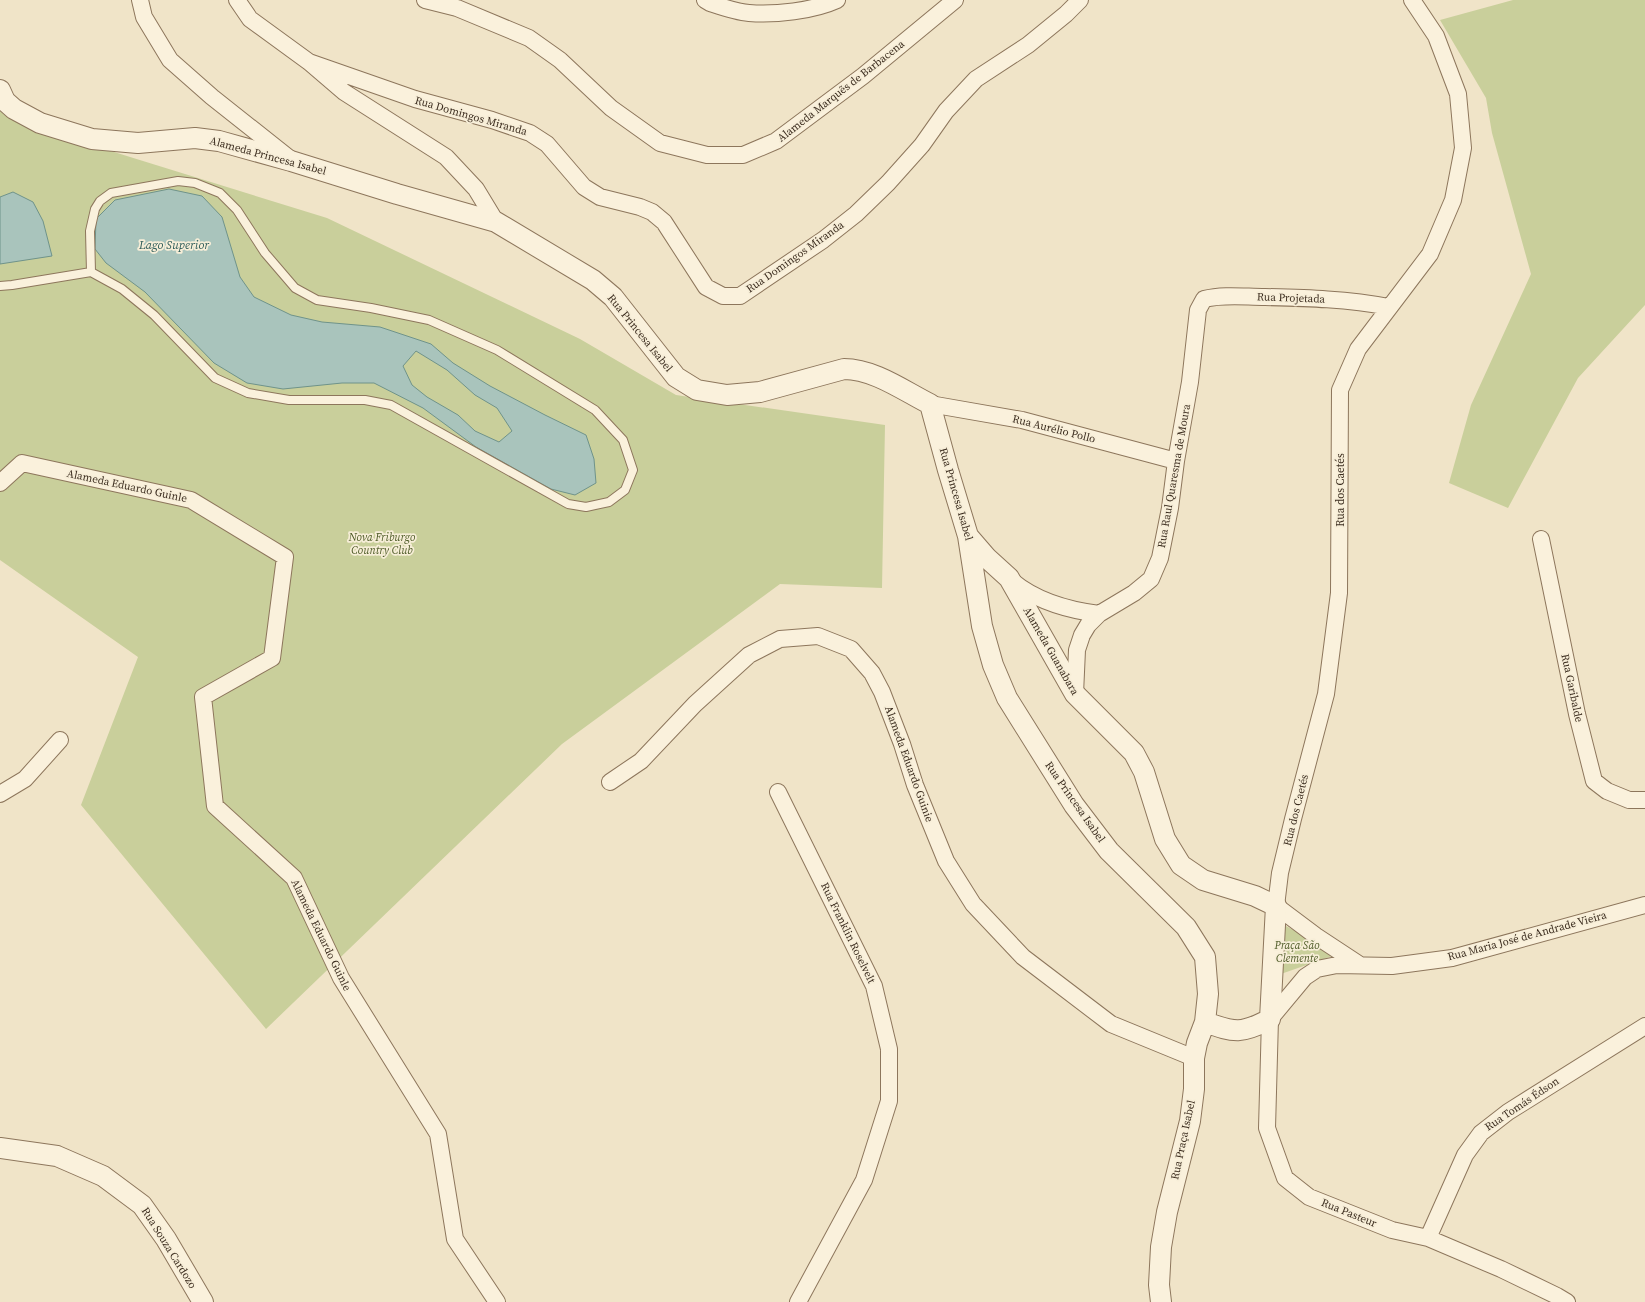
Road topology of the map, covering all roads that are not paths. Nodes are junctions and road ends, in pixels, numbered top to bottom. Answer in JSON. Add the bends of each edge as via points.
{"nodes":[{"id":1,"x":140,"y":0,"type":"edge"},
{"id":2,"x":237,"y":0,"type":"edge"},
{"id":3,"x":425,"y":0,"type":"edge"},
{"id":4,"x":704,"y":0,"type":"edge"},
{"id":5,"x":837,"y":0,"type":"edge"},
{"id":6,"x":955,"y":0,"type":"edge"},
{"id":7,"x":1080,"y":0,"type":"edge"},
{"id":8,"x":1412,"y":0,"type":"edge"},
{"id":9,"x":309,"y":62,"type":"junction"},
{"id":10,"x":0,"y":90,"type":"edge"},
{"id":11,"x":292,"y":161,"type":"junction"},
{"id":12,"x":496,"y":222,"type":"junction"},
{"id":13,"x":91,"y":272,"type":"junction"},
{"id":14,"x":0,"y":286,"type":"edge"},
{"id":15,"x":1389,"y":307,"type":"junction"},
{"id":16,"x":1198,"y":310,"type":"joint"},
{"id":17,"x":930,"y":404,"type":"junction"},
{"id":18,"x":1176,"y":461,"type":"junction"},
{"id":19,"x":0,"y":483,"type":"edge"},
{"id":20,"x":968,"y":536,"type":"junction"},
{"id":21,"x":1541,"y":539,"type":"dead end"},
{"id":22,"x":1009,"y":578,"type":"junction"},
{"id":23,"x":1099,"y":614,"type":"junction"},
{"id":24,"x":1075,"y":694,"type":"junction"},
{"id":25,"x":60,"y":740,"type":"dead end"},
{"id":26,"x":610,"y":782,"type":"dead end"},
{"id":27,"x":778,"y":792,"type":"dead end"},
{"id":28,"x":0,"y":794,"type":"edge"},
{"id":29,"x":1645,"y":800,"type":"edge"},
{"id":30,"x":1645,"y":905,"type":"edge"},
{"id":31,"x":1276,"y":906,"type":"junction"},
{"id":32,"x":1360,"y":965,"type":"junction"},
{"id":33,"x":1270,"y":1019,"type":"junction"},
{"id":34,"x":1206,"y":1022,"type":"junction"},
{"id":35,"x":1645,"y":1026,"type":"edge"},
{"id":36,"x":1194,"y":1058,"type":"junction"},
{"id":37,"x":0,"y":1148,"type":"edge"},
{"id":38,"x":1428,"y":1238,"type":"junction"},
{"id":39,"x":203,"y":1302,"type":"edge"},
{"id":40,"x":497,"y":1302,"type":"edge"},
{"id":41,"x":798,"y":1302,"type":"edge"},
{"id":42,"x":1161,"y":1302,"type":"edge"},
{"id":43,"x":1567,"y":1302,"type":"edge"}],
"edges":[{"from":1,"to":11,"type":"street","via":[[144,17],[170,60],[212,98]]},
{"from":2,"to":9,"type":"street","via":[[250,19]]},
{"from":3,"to":6,"type":"street","name":"Alameda Marquẽs de Barbacena","via":[[457,8],[529,38],[560,60],[611,108],[660,143],[707,155],[743,155],[776,142],[863,76]]},
{"from":4,"to":5,"type":"street","via":[[748,13],[782,13],[826,5]]},
{"from":7,"to":9,"type":"street","name":"Rua Domingos Miranda","via":[[1028,45],[976,79],[946,111],[922,145],[856,214],[823,240],[740,296],[723,296],[706,287],[664,222],[652,212],[600,197],[584,187],[547,144],[530,133],[492,120],[415,100]]},
{"from":8,"to":15,"type":"street","name":"Rua dos Caetés","via":[[1436,36],[1458,94],[1463,148],[1453,200],[1430,254]]},
{"from":9,"to":12,"type":"street","via":[[344,92],[446,157],[476,188]]},
{"from":10,"to":11,"type":"street","name":"Alameda Princesa Isabel","via":[[14,109],[40,123],[92,139],[138,143],[195,138],[219,141]]},
{"from":11,"to":12,"type":"street","name":"Alameda Princesa Isabel"},
{"from":12,"to":17,"type":"street","name":"Rua Princesa Isabel","via":[[593,280],[613,297],[676,377],[697,390],[727,395],[760,392],[844,368],[868,372]]},
{"from":13,"to":13,"type":"lane","via":[[90,231],[100,200],[111,193],[178,181],[195,183],[220,193],[237,210],[265,254],[295,288],[318,300],[429,320],[497,350],[596,410],[623,440],[633,470],[625,490],[609,502],[586,507],[568,504],[391,405],[365,400],[289,400],[248,393],[215,378],[154,315],[122,289]]},
{"from":13,"to":14,"type":"lane"},
{"from":15,"to":16,"type":"street","name":"Rua Projetada","via":[[1358,301],[1216,296],[1204,299]]},
{"from":15,"to":31,"type":"street","name":"Rua dos Caetés","via":[[1358,349],[1340,390],[1339,593],[1326,694],[1280,873]]},
{"from":16,"to":18,"type":"street","name":"Rua Raul Quaresma de Moura","via":[[1190,382]]},
{"from":17,"to":18,"type":"street","name":"Rua Aurélio Pollo","via":[[1022,420]]},
{"from":17,"to":20,"type":"street","name":"Rua Princesa Isabel"},
{"from":18,"to":23,"type":"street","name":"Rua Raul Quaresma de Moura","via":[[1160,558],[1151,579],[1134,593]]},
{"from":19,"to":40,"type":"street","name":"Alameda Eduardo Guinle","via":[[22,463],[191,500],[285,557],[272,658],[203,697],[215,806],[294,878],[341,978],[438,1134],[455,1239]]},
{"from":20,"to":22,"type":"street","name":"Alameda Guanabara"},
{"from":20,"to":34,"type":"street","name":"Rua Princesa Isabel","via":[[982,626],[993,666],[1007,698],[1074,806],[1109,851],[1186,927],[1205,957],[1208,994]]},
{"from":21,"to":29,"type":"street","name":"Rua Garibalde","via":[[1577,714],[1594,781],[1606,791],[1629,800]]},
{"from":22,"to":23,"type":"street","via":[[1025,591],[1042,599],[1070,609]]},
{"from":22,"to":24,"type":"street","name":"Alameda Guanabara"},
{"from":23,"to":24,"type":"street","name":"Rua Raul Quaresma de Moura","via":[[1088,625],[1080,643]]},
{"from":24,"to":31,"type":"street","name":"Alameda Guanabara","via":[[1134,752],[1144,772],[1165,839],[1181,865],[1204,880]]},
{"from":25,"to":28,"type":"street","via":[[25,779]]},
{"from":26,"to":36,"type":"street","name":"Alameda Eduardo Guinie","via":[[641,761],[695,704],[749,655],[780,639],[818,636],[851,649],[872,674],[882,692],[915,785],[946,861],[973,904],[1023,957],[1111,1024]]},
{"from":27,"to":41,"type":"street","name":"Rua Franklin Roselvelt","via":[[874,986],[889,1049],[889,1101],[864,1180]]},
{"from":30,"to":32,"type":"street","name":"Rua Maria José de Andrade Vieira","via":[[1452,958],[1392,966]]},
{"from":31,"to":32,"type":"street"},
{"from":31,"to":33,"type":"street","name":"Rua dos Caetés"},
{"from":32,"to":33,"type":"street","name":"Rua Maria José de Andrade Vieira","via":[[1337,965],[1317,969],[1305,977]]},
{"from":33,"to":34,"type":"street","via":[[1251,1029],[1237,1030],[1223,1029]]},
{"from":33,"to":38,"type":"street","name":"Rua Pasteur","via":[[1267,1128],[1285,1178],[1309,1197],[1392,1230]]},
{"from":34,"to":36,"type":"street","name":"Rua Praça Isabel"},
{"from":35,"to":38,"type":"street","name":"Rua Tomás Édson","via":[[1508,1112],[1481,1132],[1465,1154]]},
{"from":36,"to":42,"type":"street","name":"Rua Praça Isabel","via":[[1190,1121],[1167,1212],[1161,1247]]},
{"from":37,"to":39,"type":"street","name":"Rua Souza Cardozo","via":[[56,1156],[103,1176],[142,1205],[166,1239]]},
{"from":38,"to":43,"type":"street","name":"Rua Pasteur","via":[[1501,1269]]}]}
